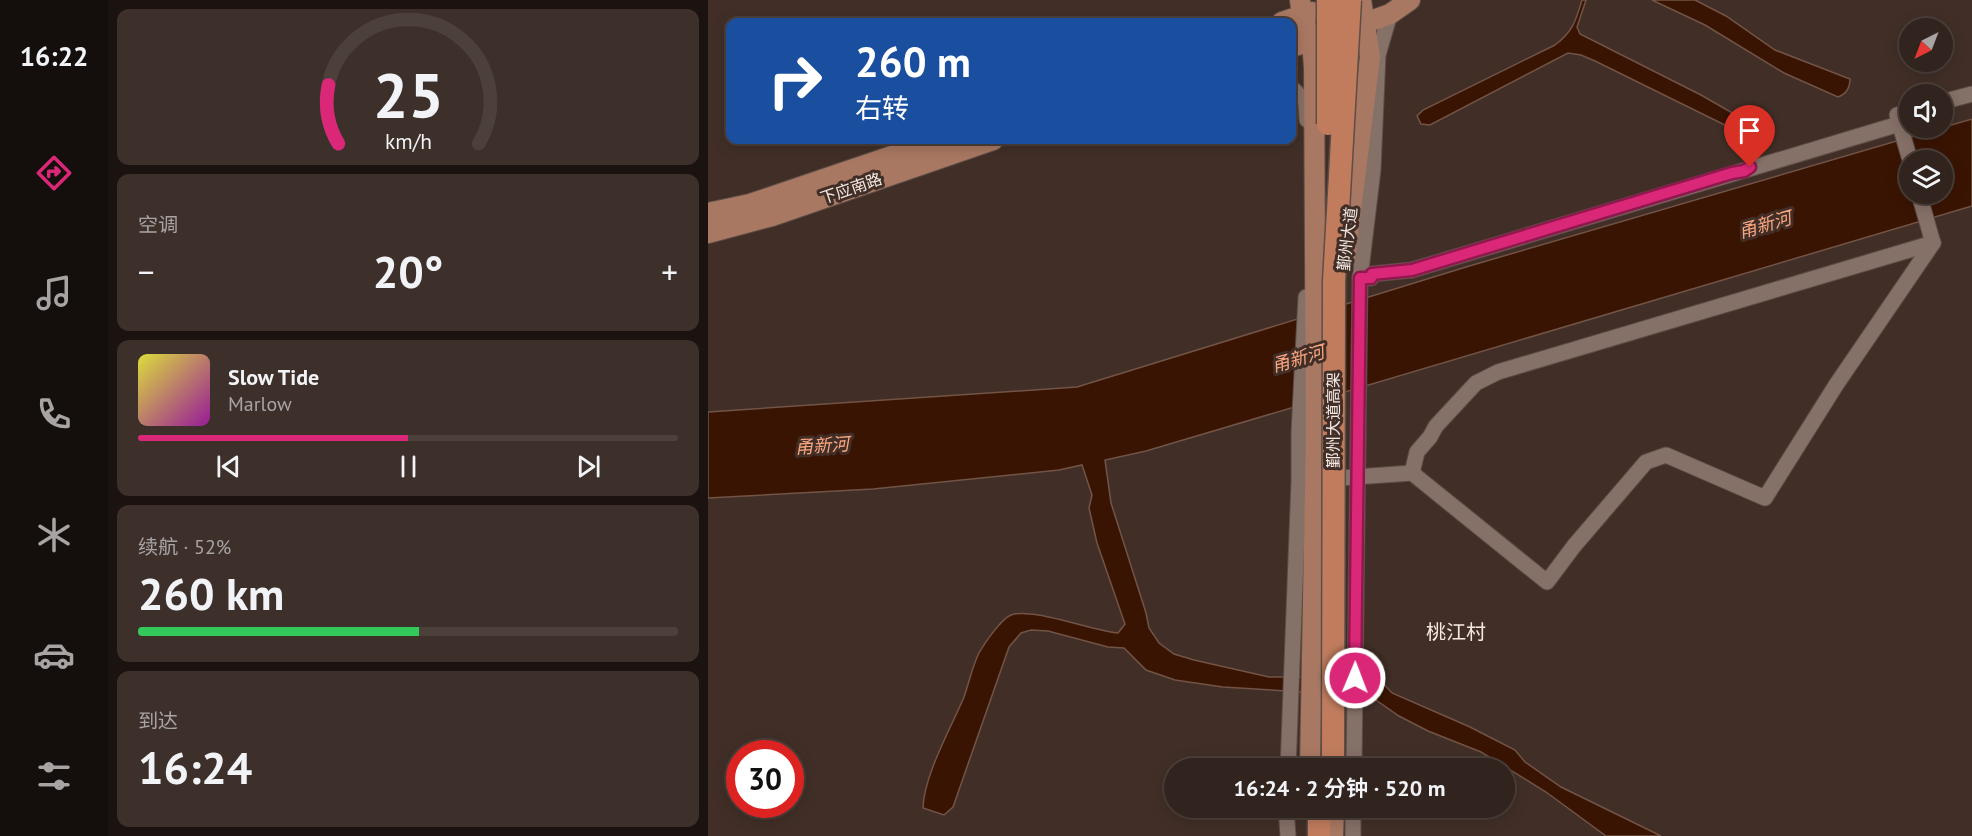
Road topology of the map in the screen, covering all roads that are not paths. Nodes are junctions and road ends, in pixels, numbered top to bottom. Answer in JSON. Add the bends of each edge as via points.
{"nodes":[{"id":1,"x":1328,"y":0,"type":"edge"},
{"id":2,"x":1349,"y":0,"type":"edge"},
{"id":3,"x":1361,"y":0,"type":"edge"},
{"id":4,"x":1410,"y":0,"type":"edge"},
{"id":5,"x":1301,"y":8,"type":"edge"},
{"id":6,"x":1390,"y":14,"type":"junction"},
{"id":7,"x":1287,"y":18,"type":"edge"},
{"id":8,"x":1364,"y":23,"type":"junction"},
{"id":9,"x":1312,"y":41,"type":"junction"},
{"id":10,"x":1296,"y":46,"type":"edge"},
{"id":11,"x":1296,"y":92,"type":"edge"},
{"id":12,"x":1972,"y":94,"type":"edge"},
{"id":13,"x":1953,"y":99,"type":"edge"},
{"id":14,"x":1899,"y":118,"type":"edge"},
{"id":15,"x":927,"y":144,"type":"edge"},
{"id":16,"x":981,"y":144,"type":"edge"},
{"id":17,"x":1922,"y":204,"type":"edge"},
{"id":18,"x":708,"y":213,"type":"edge"},
{"id":19,"x":708,"y":233,"type":"edge"},
{"id":20,"x":1933,"y":243,"type":"junction"},
{"id":21,"x":1351,"y":279,"type":"junction"},
{"id":22,"x":1311,"y":300,"type":"junction"},
{"id":23,"x":1308,"y":433,"type":"junction"},
{"id":24,"x":1412,"y":473,"type":"junction"},
{"id":25,"x":1349,"y":477,"type":"junction"},
{"id":26,"x":1288,"y":758,"type":"edge"},
{"id":27,"x":1310,"y":758,"type":"edge"},
{"id":28,"x":1320,"y":758,"type":"edge"},
{"id":29,"x":1334,"y":758,"type":"edge"},
{"id":30,"x":1335,"y":758,"type":"edge"},
{"id":31,"x":1354,"y":758,"type":"edge"},
{"id":32,"x":1287,"y":818,"type":"edge"},
{"id":33,"x":1310,"y":818,"type":"edge"},
{"id":34,"x":1319,"y":818,"type":"edge"},
{"id":35,"x":1333,"y":818,"type":"edge"},
{"id":36,"x":1353,"y":818,"type":"edge"},
{"id":37,"x":1288,"y":836,"type":"edge"},
{"id":38,"x":1309,"y":836,"type":"edge"},
{"id":39,"x":1319,"y":836,"type":"edge"},
{"id":40,"x":1333,"y":836,"type":"edge"},
{"id":41,"x":1353,"y":836,"type":"edge"}],
"edges":[{"from":1,"to":28,"type":"highway","name":"鄞州大道高架","bridge":true},
{"from":2,"to":5,"type":"main road"},
{"from":2,"to":29,"type":"highway","name":"鄞州大道高架","bridge":true,"via":[[1334,281]]},
{"from":3,"to":8,"type":"main road","name":"鄞州大道"},
{"from":4,"to":6,"type":"main road"},
{"from":5,"to":7,"type":"main road"},
{"from":5,"to":9,"type":"main road","name":"鄞州大道"},
{"from":6,"to":8,"type":"main road"},
{"from":6,"to":21,"type":"street","name":"鄞州大道","via":[[1378,55],[1373,170]]},
{"from":8,"to":9,"type":"main road"},
{"from":8,"to":21,"type":"main road","name":"鄞州大道","via":[[1370,57]]},
{"from":9,"to":10,"type":"main road"},
{"from":9,"to":22,"type":"main road","name":"鄞州大道"},
{"from":11,"to":22,"type":"street","name":"鄞州大道","via":[[1306,102]]},
{"from":12,"to":13,"type":"street"},
{"from":14,"to":21,"type":"street","via":[[1412,270]]},
{"from":15,"to":18,"type":"main road","name":"下应南路","via":[[750,204]]},
{"from":16,"to":19,"type":"main road","name":"下应南路","via":[[772,216]]},
{"from":17,"to":20,"type":"street"},
{"from":20,"to":24,"type":"street","via":[[1498,372],[1476,383],[1436,426],[1417,452]]},
{"from":20,"to":24,"type":"street","via":[[1765,498],[1665,455],[1646,462],[1547,582]]},
{"from":21,"to":25,"type":"main road","name":"鄞州大道"},
{"from":22,"to":23,"type":"main road","name":"鄞州大道"},
{"from":23,"to":26,"type":"street","name":"鄞州大道","via":[[1299,493]]},
{"from":23,"to":27,"type":"main road","name":"鄞州大道"},
{"from":24,"to":25,"type":"street"},
{"from":25,"to":30,"type":"main road","name":"鄞州大道"},
{"from":25,"to":31,"type":"street","name":"鄞州大道"},
{"from":32,"to":37,"type":"street"},
{"from":33,"to":38,"type":"main road"},
{"from":34,"to":39,"type":"highway"},
{"from":35,"to":40,"type":"highway"},
{"from":36,"to":41,"type":"street"}]}
